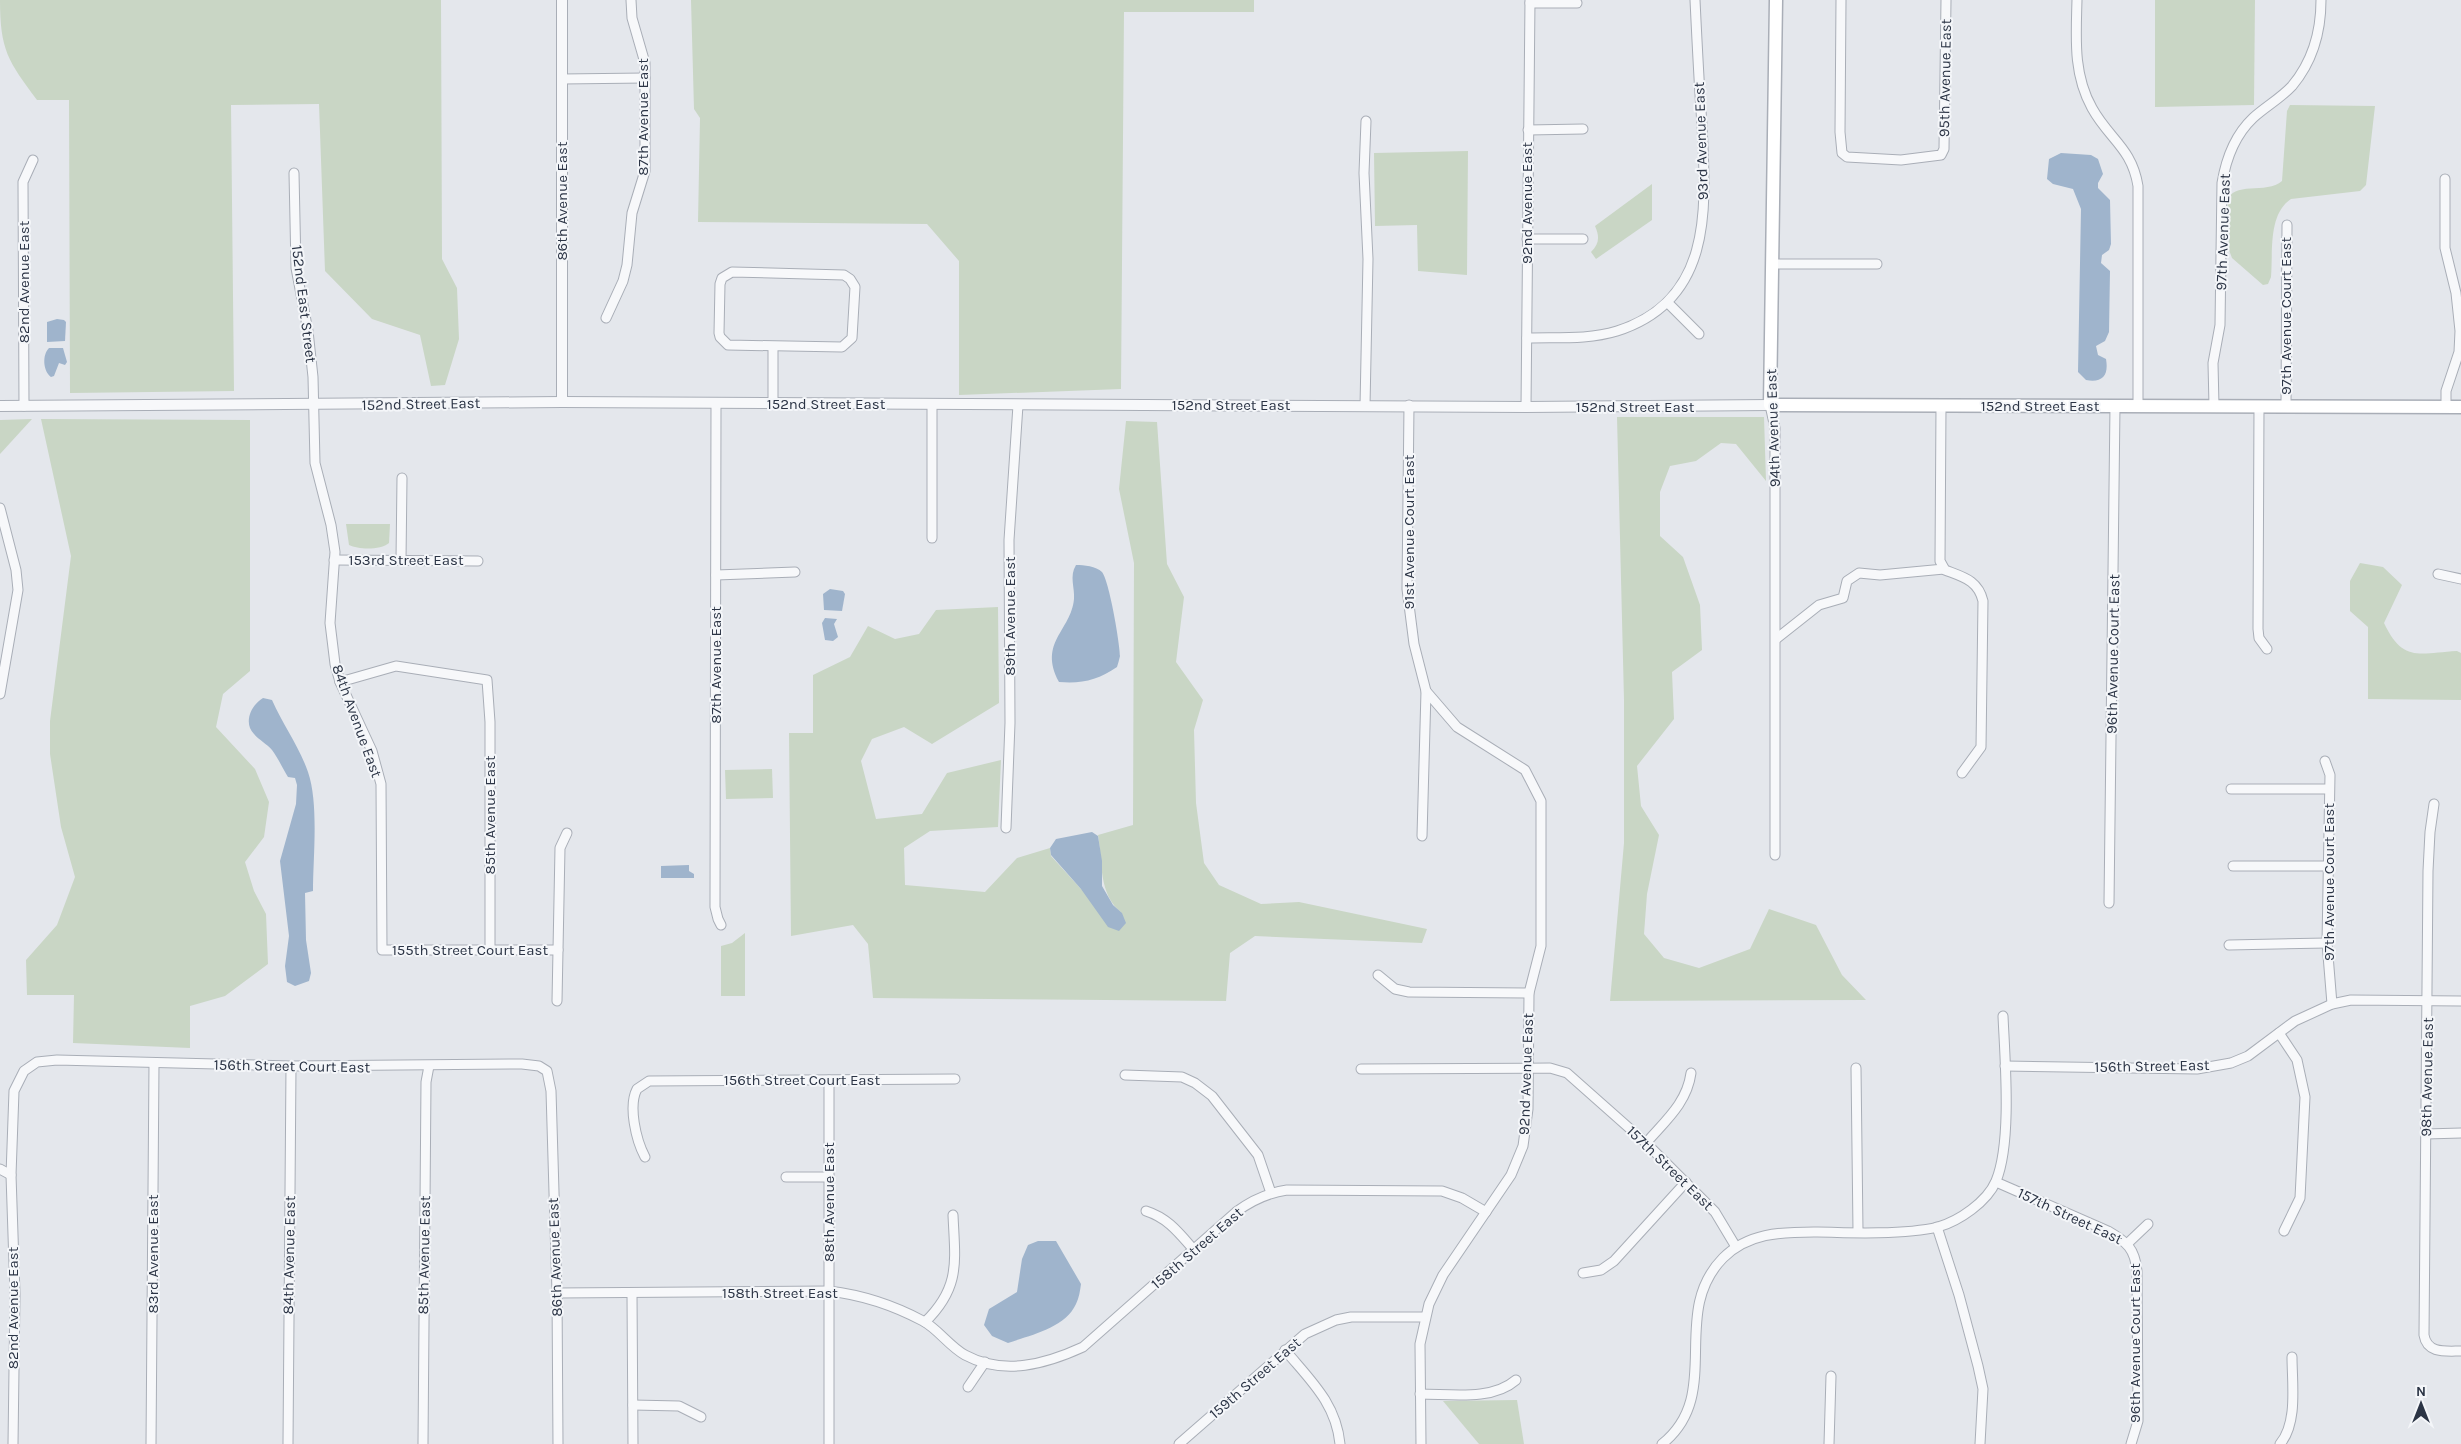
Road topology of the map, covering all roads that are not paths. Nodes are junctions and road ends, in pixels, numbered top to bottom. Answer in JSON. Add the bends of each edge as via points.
{"nodes":[{"id":1,"x":562,"y":0,"type":"edge"},
{"id":2,"x":631,"y":0,"type":"edge"},
{"id":3,"x":1695,"y":0,"type":"edge"},
{"id":4,"x":1776,"y":0,"type":"edge"},
{"id":5,"x":1841,"y":0,"type":"edge"},
{"id":6,"x":1946,"y":0,"type":"edge"},
{"id":7,"x":2077,"y":0,"type":"edge"},
{"id":8,"x":2322,"y":0,"type":"edge"},
{"id":9,"x":1530,"y":1,"type":"edge"},
{"id":10,"x":1577,"y":3,"type":"dead end"},
{"id":11,"x":645,"y":78,"type":"junction"},
{"id":12,"x":562,"y":79,"type":"junction"},
{"id":13,"x":1366,"y":121,"type":"dead end"},
{"id":14,"x":1583,"y":129,"type":"dead end"},
{"id":15,"x":1528,"y":130,"type":"junction"},
{"id":16,"x":33,"y":160,"type":"dead end"},
{"id":17,"x":294,"y":173,"type":"dead end"},
{"id":18,"x":2445,"y":179,"type":"dead end"},
{"id":19,"x":2287,"y":225,"type":"dead end"},
{"id":20,"x":1527,"y":239,"type":"junction"},
{"id":21,"x":1583,"y":239,"type":"dead end"},
{"id":22,"x":1773,"y":264,"type":"junction"},
{"id":23,"x":1877,"y":264,"type":"dead end"},
{"id":24,"x":1668,"y":303,"type":"junction"},
{"id":25,"x":606,"y":318,"type":"dead end"},
{"id":26,"x":1699,"y":334,"type":"dead end"},
{"id":27,"x":1526,"y":338,"type":"junction"},
{"id":28,"x":773,"y":347,"type":"junction"},
{"id":29,"x":562,"y":402,"type":"junction"},
{"id":30,"x":716,"y":403,"type":"junction"},
{"id":31,"x":773,"y":403,"type":"junction"},
{"id":32,"x":932,"y":404,"type":"junction"},
{"id":33,"x":315,"y":405,"type":"junction"},
{"id":34,"x":1018,"y":405,"type":"junction"},
{"id":35,"x":1409,"y":405,"type":"junction"},
{"id":36,"x":1770,"y":405,"type":"junction"},
{"id":37,"x":0,"y":406,"type":"edge"},
{"id":38,"x":24,"y":406,"type":"junction"},
{"id":39,"x":1365,"y":406,"type":"junction"},
{"id":40,"x":1941,"y":406,"type":"junction"},
{"id":41,"x":2115,"y":406,"type":"junction"},
{"id":42,"x":2138,"y":406,"type":"junction"},
{"id":43,"x":2214,"y":406,"type":"junction"},
{"id":44,"x":2286,"y":406,"type":"junction"},
{"id":45,"x":1526,"y":407,"type":"junction"},
{"id":46,"x":2259,"y":407,"type":"junction"},
{"id":47,"x":2446,"y":407,"type":"junction"},
{"id":48,"x":2461,"y":407,"type":"edge"},
{"id":49,"x":402,"y":478,"type":"dead end"},
{"id":50,"x":0,"y":508,"type":"edge"},
{"id":51,"x":932,"y":538,"type":"dead end"},
{"id":52,"x":334,"y":560,"type":"junction"},
{"id":53,"x":401,"y":560,"type":"junction"},
{"id":54,"x":478,"y":561,"type":"dead end"},
{"id":55,"x":1944,"y":569,"type":"junction"},
{"id":56,"x":795,"y":572,"type":"dead end"},
{"id":57,"x":2438,"y":574,"type":"dead end"},
{"id":58,"x":716,"y":575,"type":"junction"},
{"id":59,"x":2461,"y":579,"type":"edge"},
{"id":60,"x":1776,"y":638,"type":"junction"},
{"id":61,"x":2267,"y":650,"type":"dead end"},
{"id":62,"x":340,"y":682,"type":"junction"},
{"id":63,"x":1426,"y":691,"type":"junction"},
{"id":64,"x":0,"y":694,"type":"edge"},
{"id":65,"x":2325,"y":761,"type":"dead end"},
{"id":66,"x":1962,"y":773,"type":"dead end"},
{"id":67,"x":2231,"y":789,"type":"dead end"},
{"id":68,"x":2329,"y":789,"type":"junction"},
{"id":69,"x":2434,"y":804,"type":"dead end"},
{"id":70,"x":1006,"y":828,"type":"dead end"},
{"id":71,"x":567,"y":833,"type":"dead end"},
{"id":72,"x":1422,"y":836,"type":"dead end"},
{"id":73,"x":1774,"y":855,"type":"dead end"},
{"id":74,"x":2233,"y":866,"type":"dead end"},
{"id":75,"x":2328,"y":866,"type":"junction"},
{"id":76,"x":2109,"y":903,"type":"dead end"},
{"id":77,"x":721,"y":925,"type":"dead end"},
{"id":78,"x":2327,"y":943,"type":"junction"},
{"id":79,"x":2229,"y":945,"type":"dead end"},
{"id":80,"x":382,"y":950,"type":"joint"},
{"id":81,"x":490,"y":950,"type":"junction"},
{"id":82,"x":558,"y":950,"type":"junction"},
{"id":83,"x":1378,"y":975,"type":"dead end"},
{"id":84,"x":1529,"y":993,"type":"junction"},
{"id":85,"x":557,"y":1001,"type":"dead end"},
{"id":86,"x":2428,"y":1001,"type":"junction"},
{"id":87,"x":2461,"y":1001,"type":"edge"},
{"id":88,"x":2332,"y":1004,"type":"junction"},
{"id":89,"x":2002,"y":1016,"type":"dead end"},
{"id":90,"x":2279,"y":1033,"type":"junction"},
{"id":91,"x":37,"y":1062,"type":"joint"},
{"id":92,"x":154,"y":1064,"type":"junction"},
{"id":93,"x":291,"y":1066,"type":"junction"},
{"id":94,"x":428,"y":1066,"type":"junction"},
{"id":95,"x":2005,"y":1066,"type":"junction"},
{"id":96,"x":1528,"y":1068,"type":"junction"},
{"id":97,"x":1856,"y":1068,"type":"dead end"},
{"id":98,"x":1361,"y":1070,"type":"dead end"},
{"id":99,"x":547,"y":1071,"type":"joint"},
{"id":100,"x":1691,"y":1073,"type":"dead end"},
{"id":101,"x":1125,"y":1075,"type":"dead end"},
{"id":102,"x":956,"y":1079,"type":"dead end"},
{"id":103,"x":829,"y":1080,"type":"junction"},
{"id":104,"x":2461,"y":1133,"type":"edge"},
{"id":105,"x":2426,"y":1134,"type":"junction"},
{"id":106,"x":1646,"y":1143,"type":"junction"},
{"id":107,"x":645,"y":1157,"type":"dead end"},
{"id":108,"x":0,"y":1169,"type":"edge"},
{"id":109,"x":11,"y":1175,"type":"junction"},
{"id":110,"x":786,"y":1176,"type":"dead end"},
{"id":111,"x":829,"y":1176,"type":"junction"},
{"id":112,"x":1686,"y":1182,"type":"junction"},
{"id":113,"x":1996,"y":1182,"type":"junction"},
{"id":114,"x":1270,"y":1193,"type":"junction"},
{"id":115,"x":1146,"y":1211,"type":"dead end"},
{"id":116,"x":1486,"y":1212,"type":"junction"},
{"id":117,"x":954,"y":1215,"type":"dead end"},
{"id":118,"x":2148,"y":1224,"type":"dead end"},
{"id":119,"x":1937,"y":1227,"type":"junction"},
{"id":120,"x":2284,"y":1231,"type":"dead end"},
{"id":121,"x":1858,"y":1232,"type":"junction"},
{"id":122,"x":2128,"y":1243,"type":"junction"},
{"id":123,"x":1736,"y":1247,"type":"junction"},
{"id":124,"x":1194,"y":1250,"type":"junction"},
{"id":125,"x":1584,"y":1273,"type":"dead end"},
{"id":126,"x":829,"y":1292,"type":"junction"},
{"id":127,"x":557,"y":1293,"type":"junction"},
{"id":128,"x":632,"y":1294,"type":"junction"},
{"id":129,"x":1424,"y":1318,"type":"junction"},
{"id":130,"x":925,"y":1322,"type":"junction"},
{"id":131,"x":1285,"y":1350,"type":"junction"},
{"id":132,"x":2461,"y":1351,"type":"edge"},
{"id":133,"x":2292,"y":1357,"type":"dead end"},
{"id":134,"x":985,"y":1362,"type":"junction"},
{"id":135,"x":1831,"y":1376,"type":"dead end"},
{"id":136,"x":1516,"y":1380,"type":"dead end"},
{"id":137,"x":968,"y":1387,"type":"dead end"},
{"id":138,"x":1420,"y":1394,"type":"junction"},
{"id":139,"x":633,"y":1405,"type":"junction"},
{"id":140,"x":701,"y":1418,"type":"dead end"},
{"id":141,"x":13,"y":1444,"type":"edge"},
{"id":142,"x":151,"y":1444,"type":"edge"},
{"id":143,"x":288,"y":1444,"type":"edge"},
{"id":144,"x":423,"y":1444,"type":"edge"},
{"id":145,"x":558,"y":1444,"type":"edge"},
{"id":146,"x":633,"y":1444,"type":"edge"},
{"id":147,"x":829,"y":1444,"type":"edge"},
{"id":148,"x":1179,"y":1444,"type":"edge"},
{"id":149,"x":1340,"y":1444,"type":"edge"},
{"id":150,"x":1421,"y":1444,"type":"edge"},
{"id":151,"x":1662,"y":1444,"type":"edge"},
{"id":152,"x":1829,"y":1444,"type":"edge"},
{"id":153,"x":1980,"y":1444,"type":"edge"},
{"id":154,"x":2130,"y":1444,"type":"edge"},
{"id":155,"x":2280,"y":1444,"type":"edge"}],
"edges":[{"from":1,"to":12,"type":"street","name":"86th Avenue East"},
{"from":2,"to":11,"type":"street","name":"87th Avenue East","via":[[632,18],[645,62]]},
{"from":3,"to":24,"type":"street","name":"93rd Avenue East","via":[[1705,188],[1700,242],[1689,273]]},
{"from":4,"to":22,"type":"main road","name":"94th Avenue East"},
{"from":5,"to":6,"type":"street","name":"95th Avenue East","via":[[1842,153],[1847,157],[1901,160],[1941,155],[1945,137]]},
{"from":7,"to":42,"type":"street","via":[[2076,52],[2083,87],[2099,119],[2127,153],[2138,186]]},
{"from":8,"to":43,"type":"street","name":"97th Avenue East","via":[[2318,39],[2305,67],[2290,87],[2241,131],[2224,168],[2220,325],[2213,363]]},
{"from":9,"to":10,"type":"street"},
{"from":9,"to":15,"type":"street","name":"92nd Avenue East"},
{"from":11,"to":12,"type":"street"},
{"from":11,"to":25,"type":"street","name":"87th Avenue East","via":[[645,171],[632,213],[623,281]]},
{"from":12,"to":29,"type":"street","name":"86th Avenue East"},
{"from":13,"to":39,"type":"street"},
{"from":14,"to":15,"type":"street"},
{"from":15,"to":20,"type":"street","name":"92nd Avenue East"},
{"from":16,"to":38,"type":"street","name":"82nd Avenue East","via":[[23,182]]},
{"from":17,"to":33,"type":"street","name":"152nd East Street","via":[[296,268],[308,331]]},
{"from":18,"to":47,"type":"street","via":[[2446,259],[2456,293],[2460,331],[2459,352],[2446,391]]},
{"from":19,"to":44,"type":"street","name":"97th Avenue Court East"},
{"from":20,"to":21,"type":"street"},
{"from":20,"to":27,"type":"street","name":"92nd Avenue East"},
{"from":22,"to":23,"type":"street"},
{"from":22,"to":36,"type":"main road","name":"94th Avenue East"},
{"from":24,"to":26,"type":"street"},
{"from":24,"to":27,"type":"street","name":"93rd Avenue East","via":[[1644,320],[1604,334]]},
{"from":27,"to":45,"type":"street","name":"92nd Avenue East"},
{"from":28,"to":28,"type":"street","via":[[846,345],[854,334],[855,286],[850,279],[841,274],[732,272],[725,275],[720,284],[720,337],[732,346]]},
{"from":28,"to":31,"type":"street"},
{"from":29,"to":30,"type":"street","name":"152nd Street East"},
{"from":29,"to":33,"type":"street","name":"152nd Street East"},
{"from":30,"to":31,"type":"street","name":"152nd Street East"},
{"from":30,"to":58,"type":"street","name":"87th Avenue East"},
{"from":31,"to":32,"type":"street","name":"152nd Street East"},
{"from":32,"to":34,"type":"street","name":"152nd Street East"},
{"from":32,"to":51,"type":"street"},
{"from":33,"to":38,"type":"street","name":"152nd Street East"},
{"from":33,"to":52,"type":"street","name":"84th Avenue East","via":[[316,463],[331,525]]},
{"from":34,"to":39,"type":"street","name":"152nd Street East"},
{"from":34,"to":70,"type":"street","name":"89th Avenue East","via":[[1009,540],[1010,723]]},
{"from":35,"to":39,"type":"street","name":"152nd Street East"},
{"from":35,"to":45,"type":"street","name":"152nd Street East"},
{"from":35,"to":63,"type":"street","name":"91st Avenue Court East","via":[[1407,589],[1414,644]]},
{"from":36,"to":40,"type":"main road","name":"152nd Street East"},
{"from":36,"to":45,"type":"street","name":"152nd Street East"},
{"from":36,"to":60,"type":"street","name":"94th Avenue East","via":[[1774,428]]},
{"from":37,"to":38,"type":"street","name":"152nd Street East"},
{"from":40,"to":41,"type":"main road","name":"152nd Street East"},
{"from":40,"to":55,"type":"street","via":[[1940,561]]},
{"from":41,"to":42,"type":"main road","name":"152nd Street East"},
{"from":41,"to":76,"type":"street","name":"96th Avenue Court East"},
{"from":42,"to":43,"type":"main road","name":"152nd Street East"},
{"from":43,"to":46,"type":"main road","name":"152nd Street East"},
{"from":44,"to":46,"type":"main road","name":"152nd Street East"},
{"from":44,"to":47,"type":"main road","name":"152nd Street East"},
{"from":46,"to":61,"type":"street","via":[[2258,629],[2259,638]]},
{"from":47,"to":48,"type":"main road","name":"152nd Street East"},
{"from":49,"to":53,"type":"street"},
{"from":50,"to":64,"type":"street","via":[[18,590]]},
{"from":52,"to":53,"type":"street","name":"153rd Street East"},
{"from":52,"to":62,"type":"street","name":"84th Avenue East","via":[[330,623]]},
{"from":53,"to":54,"type":"street","name":"153rd Street East"},
{"from":55,"to":60,"type":"street","via":[[1880,575],[1859,573],[1847,581],[1843,598],[1819,605]]},
{"from":55,"to":66,"type":"street","via":[[1967,577],[1978,588],[1983,601],[1982,741],[1979,752]]},
{"from":56,"to":58,"type":"street"},
{"from":57,"to":59,"type":"street"},
{"from":58,"to":77,"type":"street","name":"87th Avenue East","via":[[716,907]]},
{"from":60,"to":73,"type":"street","name":"94th Avenue East"},
{"from":62,"to":80,"type":"street","name":"84th Avenue East","via":[[366,736],[381,784]]},
{"from":62,"to":81,"type":"street","name":"85th Avenue East","via":[[396,666],[487,680],[490,722]]},
{"from":63,"to":72,"type":"street","name":"91st Avenue Court East"},
{"from":63,"to":84,"type":"street","name":"92nd Avenue East","via":[[1457,728],[1525,770],[1541,802],[1541,946]]},
{"from":65,"to":68,"type":"street","name":"97th Avenue Court East","via":[[2330,775]]},
{"from":67,"to":68,"type":"street"},
{"from":68,"to":75,"type":"street","name":"97th Avenue Court East"},
{"from":69,"to":86,"type":"street","name":"98th Avenue East","via":[[2429,842]]},
{"from":71,"to":82,"type":"street","via":[[560,848]]},
{"from":74,"to":75,"type":"street"},
{"from":75,"to":78,"type":"street","name":"97th Avenue Court East"},
{"from":78,"to":79,"type":"street"},
{"from":78,"to":88,"type":"street","name":"97th Avenue Court East"},
{"from":80,"to":81,"type":"street","name":"155th Street Court East"},
{"from":81,"to":82,"type":"street","name":"155th Street Court East"},
{"from":82,"to":85,"type":"street"},
{"from":83,"to":84,"type":"street","via":[[1395,988],[1409,992]]},
{"from":84,"to":96,"type":"street","name":"92nd Avenue East"},
{"from":86,"to":87,"type":"street","name":"156th Street East"},
{"from":86,"to":88,"type":"street","name":"156th Street East","via":[[2351,1000]]},
{"from":86,"to":105,"type":"street","name":"98th Avenue East"},
{"from":88,"to":90,"type":"street","name":"156th Street East","via":[[2295,1020]]},
{"from":89,"to":95,"type":"street"},
{"from":90,"to":95,"type":"street","name":"156th Street East","via":[[2248,1056],[2198,1069]]},
{"from":90,"to":120,"type":"street","via":[[2297,1060],[2305,1097],[2300,1198]]},
{"from":91,"to":92,"type":"street","name":"156th Street Court East"},
{"from":91,"to":109,"type":"street","name":"82nd Avenue East","via":[[24,1071],[14,1091]]},
{"from":92,"to":93,"type":"street","name":"156th Street Court East"},
{"from":92,"to":142,"type":"street","name":"83rd Avenue East"},
{"from":93,"to":94,"type":"street","name":"156th Street Court East"},
{"from":93,"to":143,"type":"street","name":"84th Avenue East"},
{"from":94,"to":99,"type":"street","name":"156th Street Court East","via":[[522,1064],[539,1066]]},
{"from":94,"to":144,"type":"street","name":"85th Avenue East"},
{"from":95,"to":113,"type":"street","via":[[2004,1134]]},
{"from":96,"to":98,"type":"street","name":"157th Street East"},
{"from":96,"to":106,"type":"street","name":"157th Street East","via":[[1550,1068],[1567,1073]]},
{"from":96,"to":116,"type":"street","name":"92nd Avenue East","via":[[1528,1109],[1523,1146],[1515,1168]]},
{"from":97,"to":121,"type":"street"},
{"from":99,"to":127,"type":"street","name":"86th Avenue East"},
{"from":100,"to":106,"type":"street","via":[[1683,1100]]},
{"from":101,"to":114,"type":"street","via":[[1182,1077],[1212,1096],[1258,1155]]},
{"from":102,"to":103,"type":"street","name":"156th Street Court East"},
{"from":103,"to":107,"type":"street","name":"156th Street Court East","via":[[649,1080],[637,1089],[634,1106],[635,1135]]},
{"from":103,"to":111,"type":"street","name":"88th Avenue East"},
{"from":104,"to":105,"type":"street"},
{"from":105,"to":132,"type":"street","name":"98th Avenue East","via":[[2424,1335],[2430,1348]]},
{"from":106,"to":112,"type":"street","name":"157th Street East"},
{"from":108,"to":109,"type":"street"},
{"from":109,"to":141,"type":"street","name":"82nd Avenue East","via":[[15,1294]]},
{"from":110,"to":111,"type":"street"},
{"from":111,"to":126,"type":"street","name":"88th Avenue East"},
{"from":112,"to":123,"type":"street","name":"157th Street East","via":[[1715,1212]]},
{"from":112,"to":125,"type":"street","via":[[1614,1261],[1601,1270]]},
{"from":113,"to":119,"type":"street","via":[[1967,1212]]},
{"from":113,"to":122,"type":"street","name":"157th Street East","via":[[2108,1231]]},
{"from":114,"to":116,"type":"street","name":"158th Street East","via":[[1287,1190],[1433,1190],[1450,1192]]},
{"from":114,"to":124,"type":"street","name":"158th Street East","via":[[1250,1202]]},
{"from":115,"to":124,"type":"street","via":[[1172,1224]]},
{"from":116,"to":129,"type":"street","name":"92nd Avenue East","via":[[1434,1291]]},
{"from":117,"to":130,"type":"street","via":[[954,1278]]},
{"from":118,"to":122,"type":"street","name":"157th Street East"},
{"from":119,"to":121,"type":"street","via":[[1901,1232]]},
{"from":119,"to":153,"type":"street","via":[[1959,1295],[1983,1389]]},
{"from":121,"to":123,"type":"street","via":[[1780,1232],[1752,1238]]},
{"from":122,"to":154,"type":"street","name":"96th Avenue Court East","via":[[2136,1258],[2137,1271],[2138,1421]]},
{"from":123,"to":151,"type":"street","via":[[1713,1269],[1703,1285],[1698,1307],[1692,1400],[1680,1426]]},
{"from":124,"to":134,"type":"street","name":"158th Street East","via":[[1083,1347],[1028,1366]]},
{"from":126,"to":128,"type":"street","name":"158th Street East"},
{"from":126,"to":130,"type":"street","name":"158th Street East","via":[[874,1299]]},
{"from":126,"to":147,"type":"street","name":"88th Avenue East"},
{"from":127,"to":128,"type":"street","name":"158th Street East"},
{"from":127,"to":145,"type":"street","name":"86th Avenue East"},
{"from":128,"to":139,"type":"street"},
{"from":129,"to":131,"type":"street","name":"159th Street East","via":[[1351,1317],[1319,1327]]},
{"from":129,"to":138,"type":"street","name":"92nd Avenue East","via":[[1420,1344]]},
{"from":130,"to":134,"type":"street","name":"158th Street East","via":[[965,1354]]},
{"from":131,"to":148,"type":"street","name":"159th Street East"},
{"from":131,"to":149,"type":"street","via":[[1329,1403]]},
{"from":133,"to":155,"type":"street","via":[[2290,1421]]},
{"from":134,"to":137,"type":"street"},
{"from":135,"to":152,"type":"street"},
{"from":136,"to":138,"type":"street","via":[[1495,1393]]},
{"from":138,"to":150,"type":"street","name":"92nd Avenue East"},
{"from":139,"to":140,"type":"street","via":[[679,1406]]},
{"from":139,"to":146,"type":"street"}]}
